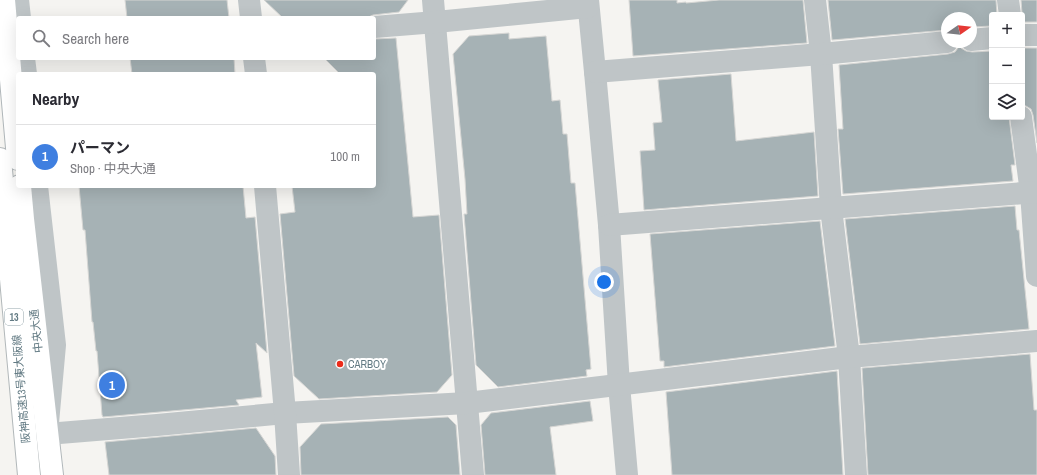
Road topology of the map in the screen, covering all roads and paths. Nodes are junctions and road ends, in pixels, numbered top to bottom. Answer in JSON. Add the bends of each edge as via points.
{"nodes":[{"id":1,"x":4,"y":0,"type":"edge"},
{"id":2,"x":18,"y":0,"type":"edge"},
{"id":3,"x":249,"y":0,"type":"edge"},
{"id":4,"x":434,"y":0,"type":"edge"},
{"id":5,"x":815,"y":0,"type":"edge"},
{"id":6,"x":1008,"y":0,"type":"edge"},
{"id":7,"x":588,"y":4,"type":"edge"},
{"id":8,"x":1010,"y":12,"type":"edge"},
{"id":9,"x":20,"y":16,"type":"edge"},
{"id":10,"x":251,"y":16,"type":"edge"},
{"id":11,"x":436,"y":22,"type":"junction"},
{"id":12,"x":376,"y":27,"type":"edge"},
{"id":13,"x":1025,"y":35,"type":"edge"},
{"id":14,"x":1037,"y":35,"type":"edge"},
{"id":15,"x":989,"y":38,"type":"edge"},
{"id":16,"x":977,"y":39,"type":"edge"},
{"id":17,"x":941,"y":43,"type":"edge"},
{"id":18,"x":821,"y":54,"type":"junction"},
{"id":19,"x":24,"y":60,"type":"edge"},
{"id":20,"x":254,"y":60,"type":"edge"},
{"id":21,"x":26,"y":72,"type":"edge"},
{"id":22,"x":256,"y":72,"type":"edge"},
{"id":23,"x":595,"y":72,"type":"junction"},
{"id":24,"x":1022,"y":120,"type":"edge"},
{"id":25,"x":16,"y":136,"type":"edge"},
{"id":26,"x":0,"y":159,"type":"edge"},
{"id":27,"x":20,"y":188,"type":"edge"},
{"id":28,"x":37,"y":188,"type":"edge"},
{"id":29,"x":265,"y":188,"type":"edge"},
{"id":30,"x":1034,"y":192,"type":"edge"},
{"id":31,"x":831,"y":208,"type":"junction"},
{"id":32,"x":609,"y":225,"type":"junction"},
{"id":33,"x":1037,"y":276,"type":"edge"},
{"id":34,"x":1037,"y":341,"type":"edge"},
{"id":35,"x":849,"y":357,"type":"junction"},
{"id":36,"x":619,"y":385,"type":"junction"},
{"id":37,"x":467,"y":403,"type":"junction"},
{"id":38,"x":284,"y":413,"type":"junction"},
{"id":39,"x":47,"y":434,"type":"junction"},
{"id":40,"x":29,"y":475,"type":"edge"},
{"id":41,"x":52,"y":475,"type":"edge"},
{"id":42,"x":289,"y":475,"type":"edge"},
{"id":43,"x":474,"y":475,"type":"edge"},
{"id":44,"x":628,"y":475,"type":"edge"},
{"id":45,"x":856,"y":475,"type":"edge"}],
"edges":[{"from":1,"to":25,"type":"main road"},
{"from":2,"to":9,"type":"street"},
{"from":3,"to":10,"type":"street"},
{"from":4,"to":11,"type":"street"},
{"from":5,"to":18,"type":"street"},
{"from":6,"to":8,"type":"street"},
{"from":7,"to":11,"type":"street"},
{"from":7,"to":23,"type":"street"},
{"from":11,"to":12,"type":"street"},
{"from":11,"to":37,"type":"street"},
{"from":13,"to":14,"type":"street"},
{"from":15,"to":16,"type":"street"},
{"from":17,"to":18,"type":"street"},
{"from":18,"to":23,"type":"street"},
{"from":18,"to":31,"type":"street"},
{"from":19,"to":21,"type":"street"},
{"from":20,"to":22,"type":"street"},
{"from":23,"to":32,"type":"street"},
{"from":24,"to":30,"type":"street"},
{"from":26,"to":40,"type":"main road","name":"阪神高速13号東大阪線","number":"13"},
{"from":27,"to":39,"type":"main road","name":"中央大通"},
{"from":28,"to":39,"type":"street","via":[[55,345]]},
{"from":29,"to":38,"type":"street"},
{"from":30,"to":31,"type":"street"},
{"from":30,"to":33,"type":"street"},
{"from":31,"to":32,"type":"street"},
{"from":31,"to":35,"type":"street"},
{"from":32,"to":36,"type":"street"},
{"from":34,"to":35,"type":"street"},
{"from":35,"to":36,"type":"street"},
{"from":35,"to":45,"type":"street"},
{"from":36,"to":37,"type":"street"},
{"from":36,"to":44,"type":"street"},
{"from":37,"to":38,"type":"street"},
{"from":37,"to":43,"type":"street"},
{"from":38,"to":39,"type":"street"},
{"from":38,"to":42,"type":"street"},
{"from":39,"to":41,"type":"main road","name":"中央大通"}]}
